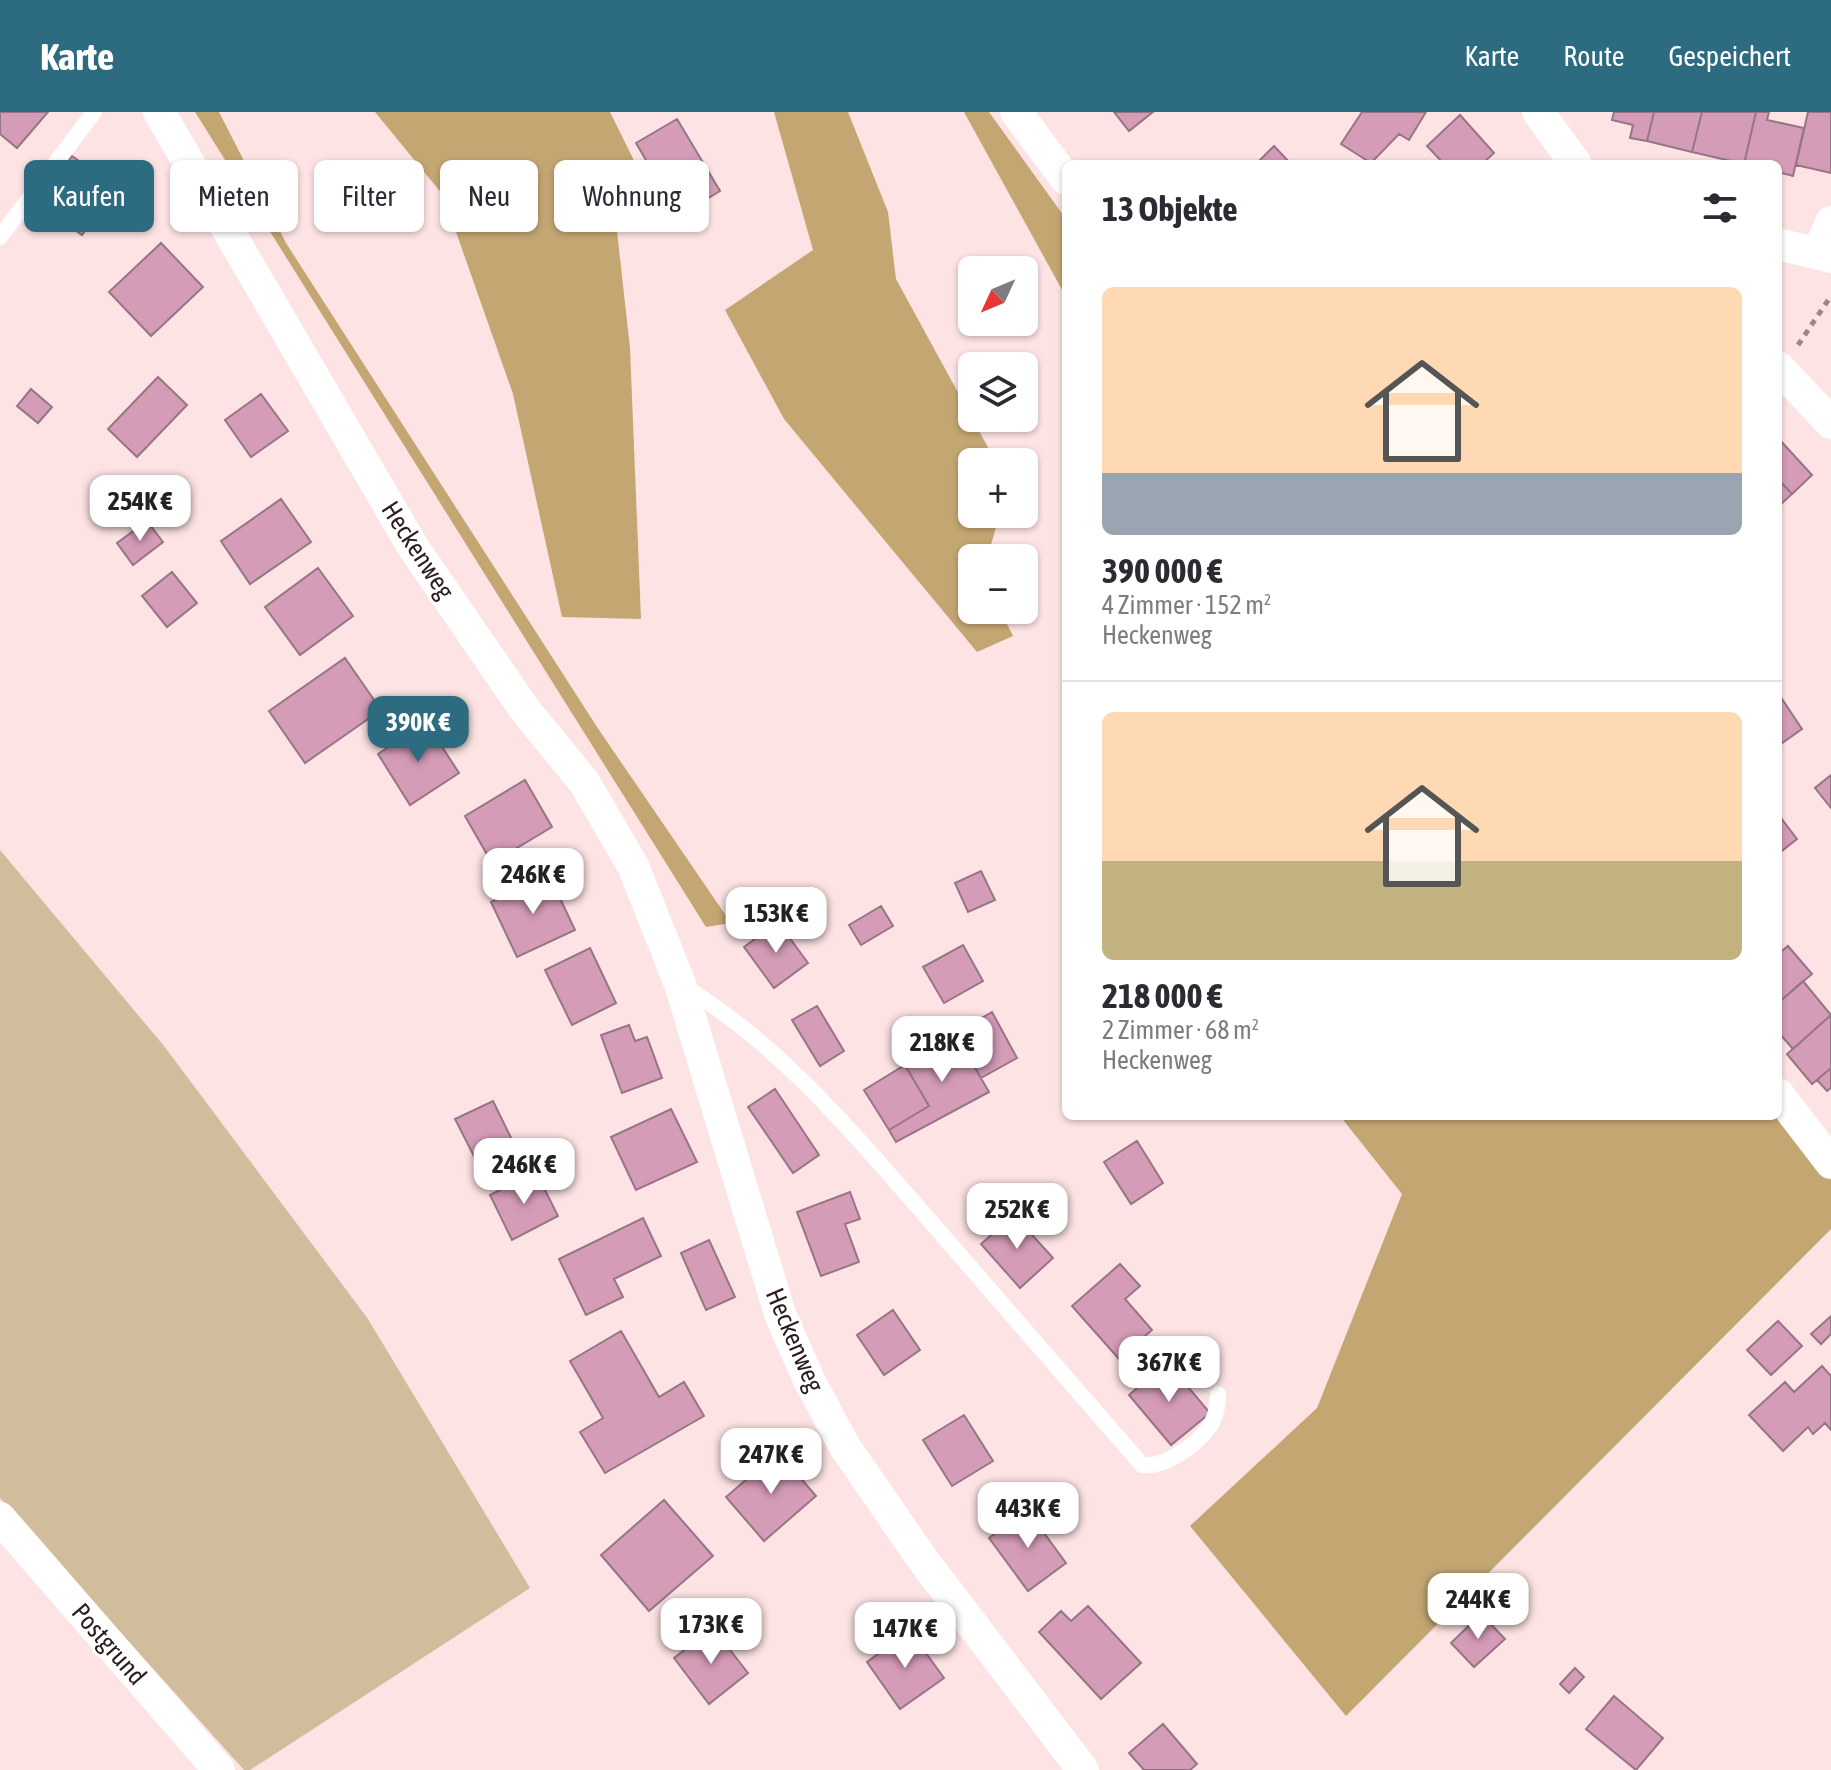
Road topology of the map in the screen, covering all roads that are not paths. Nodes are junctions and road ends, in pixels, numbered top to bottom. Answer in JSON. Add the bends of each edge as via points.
{"nodes":[{"id":1,"x":94,"y":112,"type":"edge"},
{"id":2,"x":159,"y":112,"type":"edge"},
{"id":3,"x":1016,"y":112,"type":"edge"},
{"id":4,"x":1538,"y":112,"type":"edge"},
{"id":5,"x":1573,"y":160,"type":"edge"},
{"id":6,"x":1062,"y":174,"type":"edge"},
{"id":7,"x":1831,"y":222,"type":"edge"},
{"id":8,"x":0,"y":237,"type":"edge"},
{"id":9,"x":1782,"y":245,"type":"edge"},
{"id":10,"x":1825,"y":255,"type":"edge"},
{"id":11,"x":1782,"y":371,"type":"edge"},
{"id":12,"x":1831,"y":423,"type":"edge"},
{"id":13,"x":680,"y":984,"type":"junction"},
{"id":14,"x":1782,"y":1099,"type":"edge"},
{"id":15,"x":1831,"y":1163,"type":"edge"},
{"id":16,"x":1218,"y":1394,"type":"dead end"},
{"id":17,"x":0,"y":1518,"type":"edge"},
{"id":18,"x":219,"y":1770,"type":"edge"},
{"id":19,"x":1083,"y":1770,"type":"edge"}],
"edges":[{"from":1,"to":8,"type":"lane"},
{"from":2,"to":13,"type":"street","name":"Heckenweg","via":[[413,547],[525,710],[584,782],[633,866]]},
{"from":3,"to":6,"type":"street"},
{"from":4,"to":5,"type":"street"},
{"from":7,"to":10,"type":"street"},
{"from":9,"to":10,"type":"street"},
{"from":11,"to":12,"type":"street"},
{"from":13,"to":16,"type":"lane","via":[[722,1009],[771,1049],[856,1137],[1142,1465],[1172,1459],[1208,1429]]},
{"from":13,"to":19,"type":"street","name":"Heckenweg","via":[[780,1314],[809,1380],[845,1447],[923,1560]]},
{"from":14,"to":15,"type":"street"},
{"from":17,"to":18,"type":"street","name":"Postgrund"}]}
